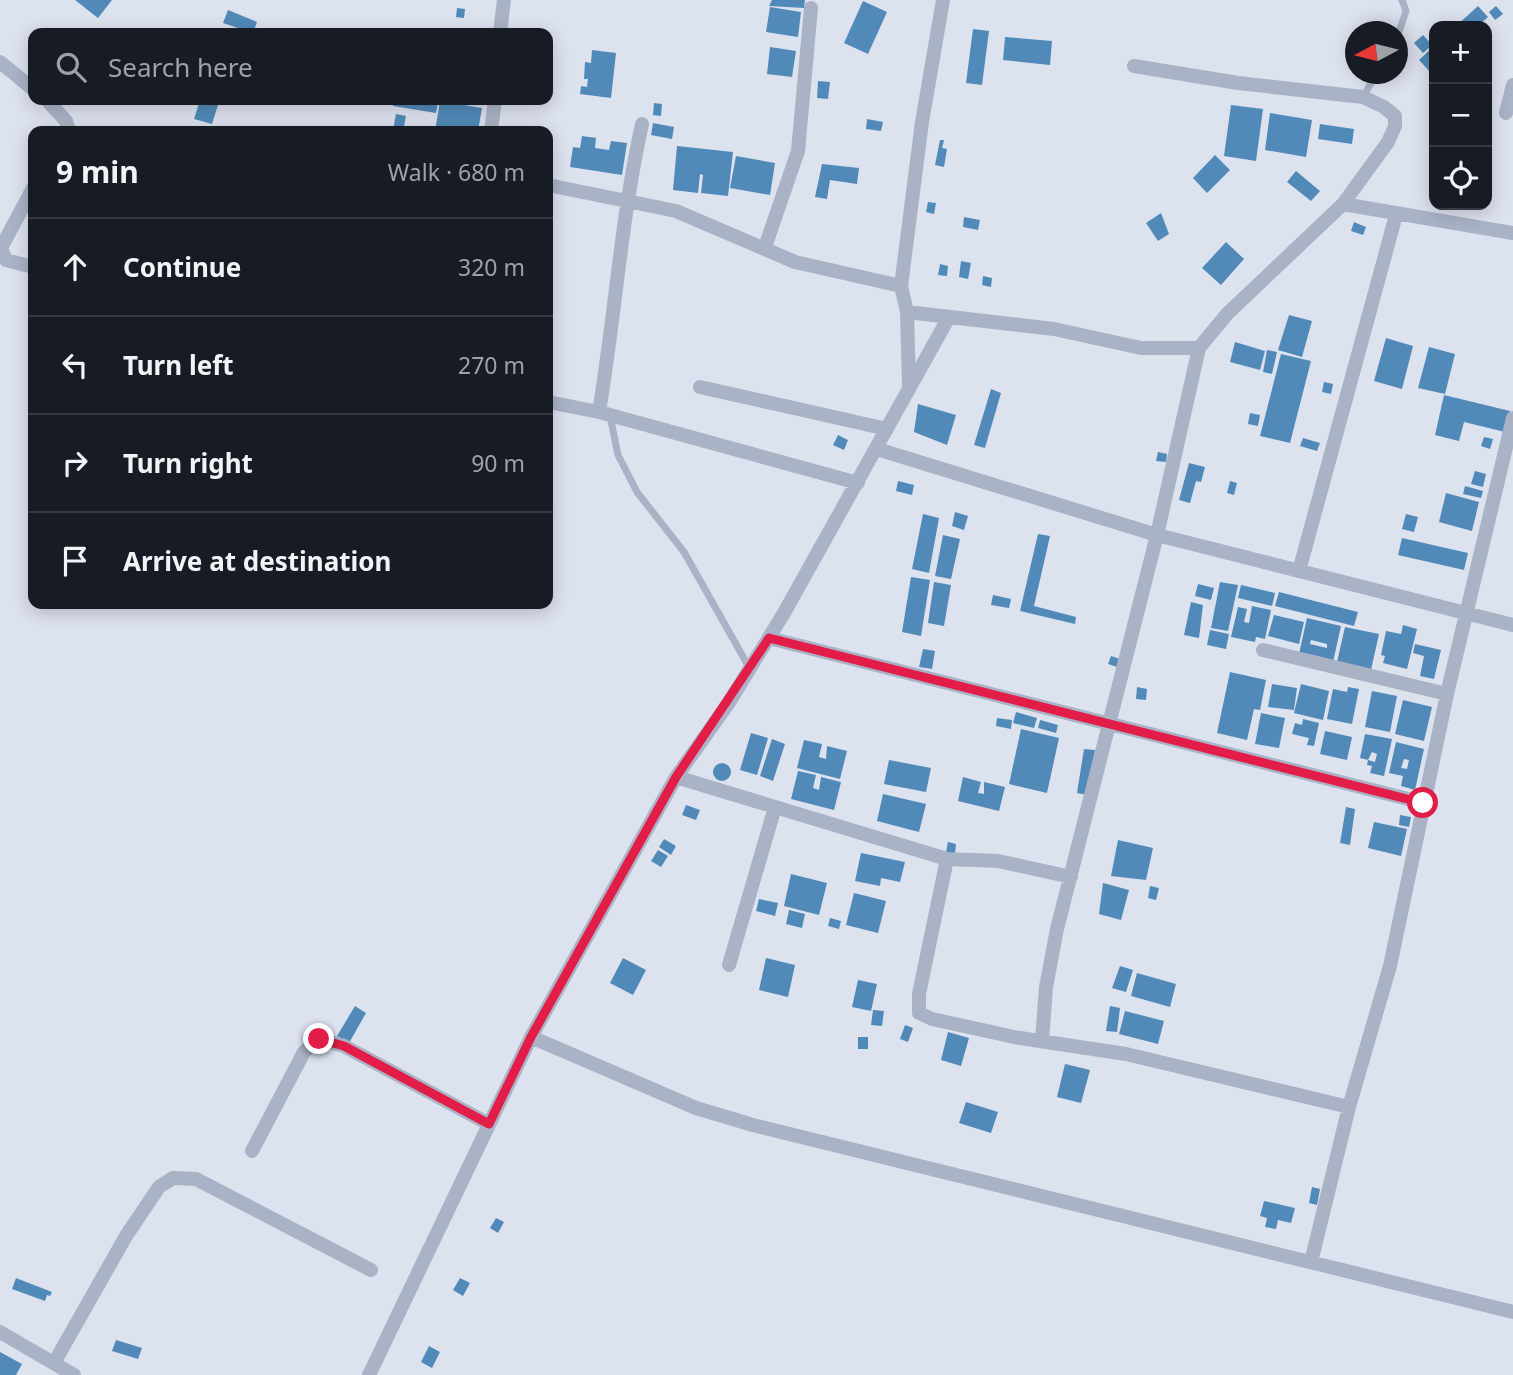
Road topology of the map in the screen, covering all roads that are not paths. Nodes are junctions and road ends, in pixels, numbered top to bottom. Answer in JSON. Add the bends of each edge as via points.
{"nodes":[{"id":1,"x":504,"y":0,"type":"edge"},
{"id":2,"x":943,"y":0,"type":"edge"},
{"id":3,"x":1402,"y":0,"type":"edge"},
{"id":4,"x":811,"y":8,"type":"dead end"},
{"id":5,"x":1403,"y":21,"type":"edge"},
{"id":6,"x":501,"y":28,"type":"edge"},
{"id":7,"x":0,"y":62,"type":"edge"},
{"id":8,"x":1134,"y":65,"type":"dead end"},
{"id":9,"x":1370,"y":84,"type":"edge"},
{"id":10,"x":28,"y":85,"type":"edge"},
{"id":11,"x":1513,"y":85,"type":"edge"},
{"id":12,"x":1363,"y":97,"type":"junction"},
{"id":13,"x":52,"y":105,"type":"edge"},
{"id":14,"x":494,"y":105,"type":"edge"},
{"id":15,"x":1506,"y":113,"type":"dead end"},
{"id":16,"x":642,"y":124,"type":"dead end"},
{"id":17,"x":68,"y":126,"type":"edge"},
{"id":18,"x":492,"y":126,"type":"edge"},
{"id":19,"x":553,"y":186,"type":"edge"},
{"id":20,"x":28,"y":197,"type":"edge"},
{"id":21,"x":627,"y":199,"type":"junction"},
{"id":22,"x":1343,"y":204,"type":"junction"},
{"id":23,"x":1396,"y":215,"type":"junction"},
{"id":24,"x":1513,"y":233,"type":"edge"},
{"id":25,"x":765,"y":247,"type":"junction"},
{"id":26,"x":28,"y":266,"type":"edge"},
{"id":27,"x":901,"y":286,"type":"junction"},
{"id":28,"x":907,"y":312,"type":"junction"},
{"id":29,"x":949,"y":317,"type":"junction"},
{"id":30,"x":1199,"y":348,"type":"junction"},
{"id":31,"x":909,"y":386,"type":"junction"},
{"id":32,"x":700,"y":387,"type":"dead end"},
{"id":33,"x":553,"y":403,"type":"edge"},
{"id":34,"x":604,"y":414,"type":"junction"},
{"id":35,"x":1513,"y":418,"type":"edge"},
{"id":36,"x":887,"y":429,"type":"junction"},
{"id":37,"x":877,"y":449,"type":"junction"},
{"id":38,"x":858,"y":483,"type":"junction"},
{"id":39,"x":1157,"y":535,"type":"junction"},
{"id":40,"x":1299,"y":571,"type":"junction"},
{"id":41,"x":1466,"y":615,"type":"junction"},
{"id":42,"x":1513,"y":625,"type":"edge"},
{"id":43,"x":769,"y":638,"type":"junction"},
{"id":44,"x":1263,"y":650,"type":"dead end"},
{"id":45,"x":750,"y":669,"type":"junction"},
{"id":46,"x":1447,"y":694,"type":"junction"},
{"id":47,"x":1110,"y":724,"type":"junction"},
{"id":48,"x":676,"y":777,"type":"junction"},
{"id":49,"x":1423,"y":803,"type":"junction"},
{"id":50,"x":775,"y":807,"type":"junction"},
{"id":51,"x":947,"y":859,"type":"junction"},
{"id":52,"x":1071,"y":877,"type":"junction"},
{"id":53,"x":729,"y":965,"type":"dead end"},
{"id":54,"x":531,"y":1037,"type":"junction"},
{"id":55,"x":1042,"y":1040,"type":"junction"},
{"id":56,"x":1349,"y":1107,"type":"junction"},
{"id":57,"x":489,"y":1124,"type":"junction"},
{"id":58,"x":252,"y":1152,"type":"dead end"},
{"id":59,"x":1311,"y":1262,"type":"junction"},
{"id":60,"x":371,"y":1269,"type":"dead end"},
{"id":61,"x":1513,"y":1312,"type":"edge"},
{"id":62,"x":0,"y":1332,"type":"edge"},
{"id":63,"x":54,"y":1363,"type":"junction"},
{"id":64,"x":74,"y":1375,"type":"edge"},
{"id":65,"x":369,"y":1375,"type":"edge"}],
"edges":[{"from":1,"to":6,"type":"street"},
{"from":2,"to":27,"type":"street"},
{"from":3,"to":5,"type":"lane","via":[[1406,11]]},
{"from":4,"to":25,"type":"street","via":[[797,151]]},
{"from":7,"to":10,"type":"street"},
{"from":8,"to":12,"type":"street"},
{"from":9,"to":12,"type":"lane"},
{"from":11,"to":15,"type":"street"},
{"from":12,"to":22,"type":"street","via":[[1395,116],[1395,126]]},
{"from":13,"to":17,"type":"street"},
{"from":14,"to":18,"type":"street"},
{"from":16,"to":21,"type":"street"},
{"from":19,"to":21,"type":"street"},
{"from":20,"to":26,"type":"street","via":[[1,247],[6,260]]},
{"from":21,"to":25,"type":"street","via":[[676,211]]},
{"from":21,"to":34,"type":"street"},
{"from":22,"to":23,"type":"street"},
{"from":22,"to":30,"type":"street","via":[[1227,313]]},
{"from":23,"to":24,"type":"street"},
{"from":23,"to":40,"type":"street"},
{"from":25,"to":27,"type":"street","via":[[795,262]]},
{"from":27,"to":28,"type":"street"},
{"from":28,"to":29,"type":"street"},
{"from":28,"to":31,"type":"street"},
{"from":29,"to":30,"type":"street","via":[[1054,329],[1141,348]]},
{"from":29,"to":31,"type":"street"},
{"from":30,"to":39,"type":"street"},
{"from":31,"to":36,"type":"street"},
{"from":32,"to":36,"type":"street"},
{"from":33,"to":34,"type":"street"},
{"from":34,"to":38,"type":"street"},
{"from":34,"to":45,"type":"lane","via":[[637,492],[684,552]]},
{"from":35,"to":41,"type":"street"},
{"from":36,"to":37,"type":"street"},
{"from":37,"to":38,"type":"street"},
{"from":37,"to":39,"type":"street"},
{"from":38,"to":43,"type":"street"},
{"from":39,"to":40,"type":"street"},
{"from":39,"to":47,"type":"street"},
{"from":40,"to":41,"type":"street"},
{"from":41,"to":42,"type":"street"},
{"from":41,"to":46,"type":"street"},
{"from":43,"to":45,"type":"street"},
{"from":43,"to":47,"type":"street"},
{"from":44,"to":46,"type":"street"},
{"from":45,"to":48,"type":"street"},
{"from":46,"to":49,"type":"street"},
{"from":47,"to":49,"type":"street"},
{"from":47,"to":52,"type":"street"},
{"from":48,"to":50,"type":"street"},
{"from":48,"to":54,"type":"street"},
{"from":49,"to":56,"type":"street","via":[[1390,967]]},
{"from":50,"to":51,"type":"street"},
{"from":50,"to":53,"type":"street"},
{"from":51,"to":52,"type":"street","via":[[998,861]]},
{"from":51,"to":55,"type":"street","via":[[919,1013],[932,1020]]},
{"from":52,"to":55,"type":"street","via":[[1056,929]]},
{"from":54,"to":57,"type":"street"},
{"from":54,"to":59,"type":"street","via":[[695,1108]]},
{"from":55,"to":56,"type":"street","via":[[1126,1054]]},
{"from":56,"to":59,"type":"street"},
{"from":57,"to":58,"type":"street","via":[[344,1046],[319,1039],[304,1052]]},
{"from":57,"to":65,"type":"street"},
{"from":59,"to":61,"type":"street"},
{"from":60,"to":63,"type":"street","via":[[196,1179],[173,1178],[159,1187],[126,1236]]},
{"from":62,"to":63,"type":"street"},
{"from":63,"to":64,"type":"street"}]}
